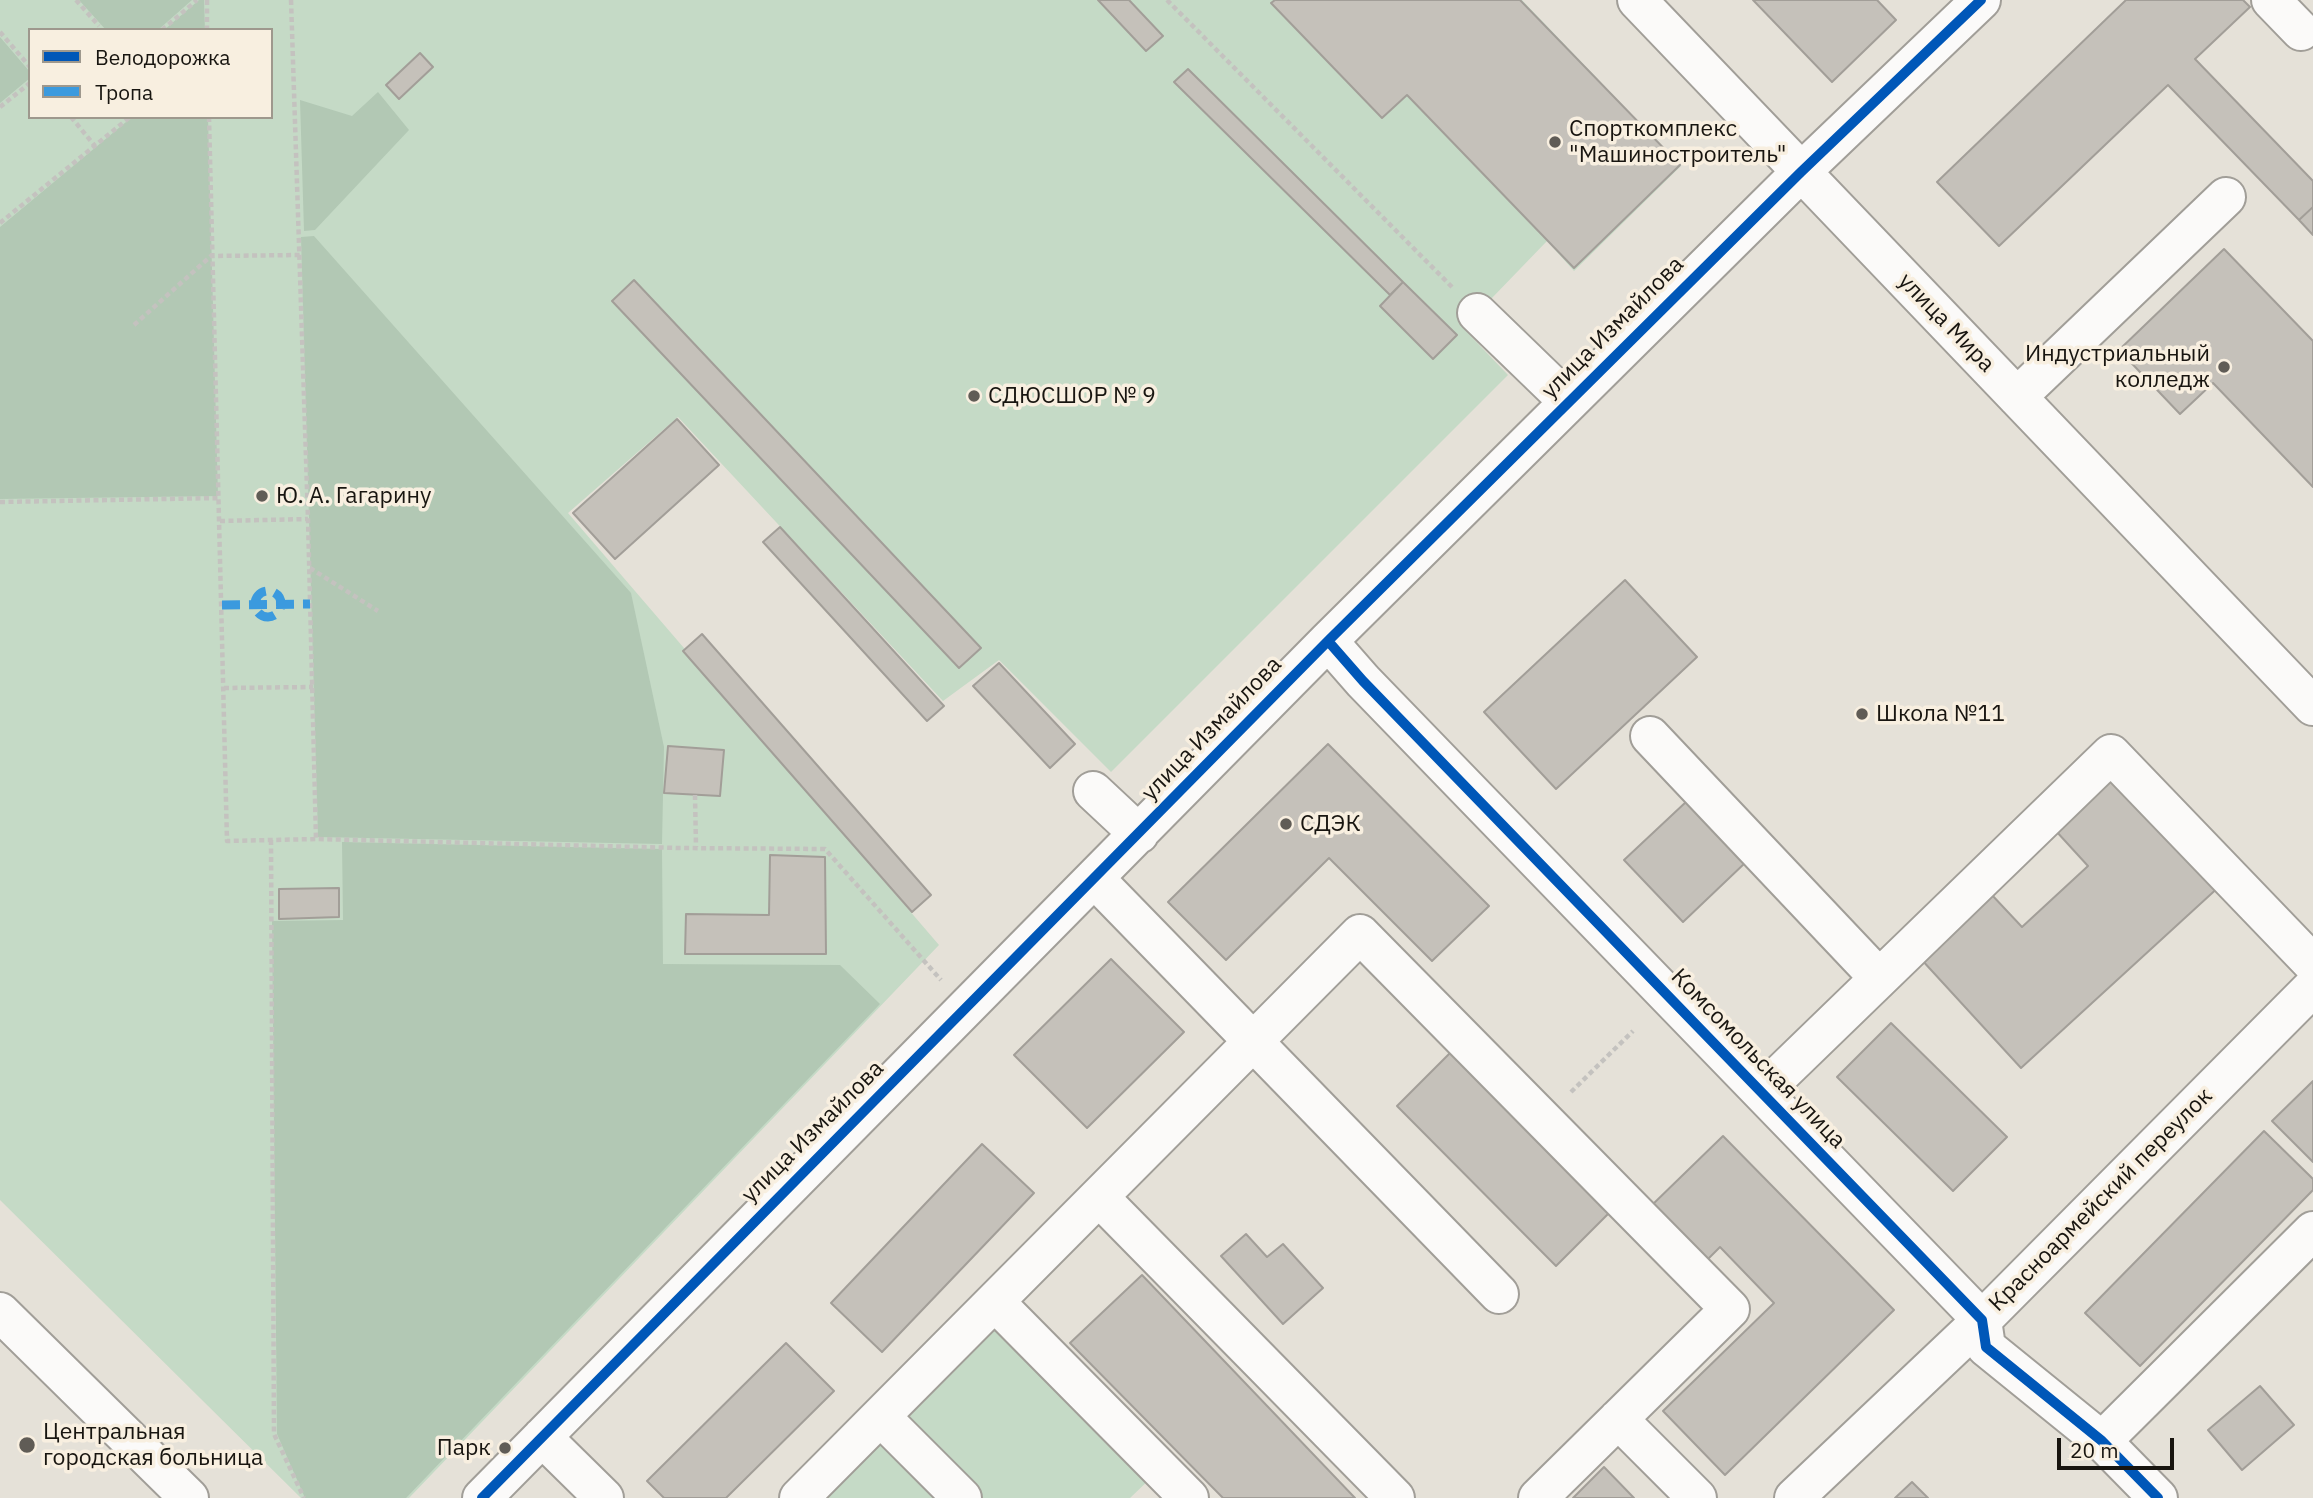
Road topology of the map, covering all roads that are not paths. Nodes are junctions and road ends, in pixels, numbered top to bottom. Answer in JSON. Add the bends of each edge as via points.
{"nodes":[{"id":1,"x":1637,"y":0,"type":"edge"},
{"id":2,"x":2271,"y":0,"type":"edge"},
{"id":3,"x":1959,"y":7,"type":"edge"},
{"id":4,"x":2301,"y":31,"type":"dead end"},
{"id":5,"x":1801,"y":172,"type":"junction"},
{"id":6,"x":2227,"y":197,"type":"dead end"},
{"id":7,"x":1477,"y":313,"type":"road end"},
{"id":8,"x":2017,"y":397,"type":"junction"},
{"id":9,"x":1569,"y":402,"type":"junction"},
{"id":10,"x":1328,"y":641,"type":"junction"},
{"id":11,"x":2313,"y":706,"type":"edge"},
{"id":12,"x":1650,"y":736,"type":"dead end"},
{"id":13,"x":1093,"y":791,"type":"dead end"},
{"id":14,"x":1139,"y":834,"type":"junction"},
{"id":15,"x":1095,"y":879,"type":"junction"},
{"id":16,"x":2313,"y":964,"type":"edge"},
{"id":17,"x":1878,"y":978,"type":"junction"},
{"id":18,"x":2313,"y":987,"type":"edge"},
{"id":19,"x":1254,"y":1041,"type":"junction"},
{"id":20,"x":1762,"y":1093,"type":"junction"},
{"id":21,"x":1099,"y":1197,"type":"junction"},
{"id":22,"x":2313,"y":1231,"type":"edge"},
{"id":23,"x":1499,"y":1294,"type":"dead end"},
{"id":24,"x":995,"y":1301,"type":"junction"},
{"id":25,"x":0,"y":1312,"type":"edge"},
{"id":26,"x":1982,"y":1320,"type":"junction"},
{"id":27,"x":881,"y":1416,"type":"junction"},
{"id":28,"x":1618,"y":1419,"type":"junction"},
{"id":29,"x":542,"y":1437,"type":"junction"},
{"id":30,"x":2102,"y":1441,"type":"junction"},
{"id":31,"x":1166,"y":1490,"type":"edge"},
{"id":32,"x":189,"y":1498,"type":"edge"},
{"id":33,"x":482,"y":1498,"type":"edge"},
{"id":34,"x":604,"y":1498,"type":"edge"},
{"id":35,"x":799,"y":1498,"type":"edge"},
{"id":36,"x":962,"y":1498,"type":"edge"},
{"id":37,"x":1395,"y":1498,"type":"edge"},
{"id":38,"x":1538,"y":1498,"type":"edge"},
{"id":39,"x":1697,"y":1498,"type":"edge"},
{"id":40,"x":1794,"y":1498,"type":"edge"},
{"id":41,"x":2158,"y":1498,"type":"edge"}],
"edges":[{"from":1,"to":5,"type":"street","name":"улица Мира"},
{"from":2,"to":4,"type":"street"},
{"from":3,"to":5,"type":"street","name":"улица Измайлова"},
{"from":5,"to":8,"type":"street","name":"улица Мира"},
{"from":5,"to":9,"type":"street","name":"улица Измайлова"},
{"from":6,"to":8,"type":"street"},
{"from":7,"to":9,"type":"street"},
{"from":8,"to":11,"type":"street","name":"улица Мира"},
{"from":9,"to":10,"type":"street","name":"улица Измайлова"},
{"from":10,"to":14,"type":"street","name":"улица Измайлова"},
{"from":10,"to":20,"type":"street","name":"Комсомольская улица"},
{"from":12,"to":17,"type":"street"},
{"from":13,"to":14,"type":"street"},
{"from":14,"to":15,"type":"street","name":"улица Измайлова"},
{"from":15,"to":19,"type":"street"},
{"from":15,"to":29,"type":"street","name":"улица Измайлова"},
{"from":16,"to":17,"type":"street","via":[[2111,754]]},
{"from":17,"to":20,"type":"street"},
{"from":18,"to":26,"type":"street","name":"Красноармейский переулок"},
{"from":19,"to":21,"type":"street"},
{"from":19,"to":23,"type":"street"},
{"from":19,"to":28,"type":"street","via":[[1360,934],[1730,1309]]},
{"from":20,"to":26,"type":"street","name":"Комсомольская улица"},
{"from":21,"to":24,"type":"street"},
{"from":21,"to":37,"type":"street"},
{"from":22,"to":30,"type":"street"},
{"from":24,"to":27,"type":"street"},
{"from":24,"to":31,"type":"street"},
{"from":25,"to":32,"type":"street"},
{"from":26,"to":30,"type":"street","name":"Комсомольская улица","via":[[1986,1347]]},
{"from":26,"to":40,"type":"street","name":"Красноармейский переулок"},
{"from":27,"to":35,"type":"street"},
{"from":27,"to":36,"type":"street"},
{"from":28,"to":38,"type":"street"},
{"from":28,"to":39,"type":"street"},
{"from":29,"to":33,"type":"street","name":"улица Измайлова"},
{"from":29,"to":34,"type":"street"},
{"from":30,"to":41,"type":"street","name":"Комсомольская улица"}]}
